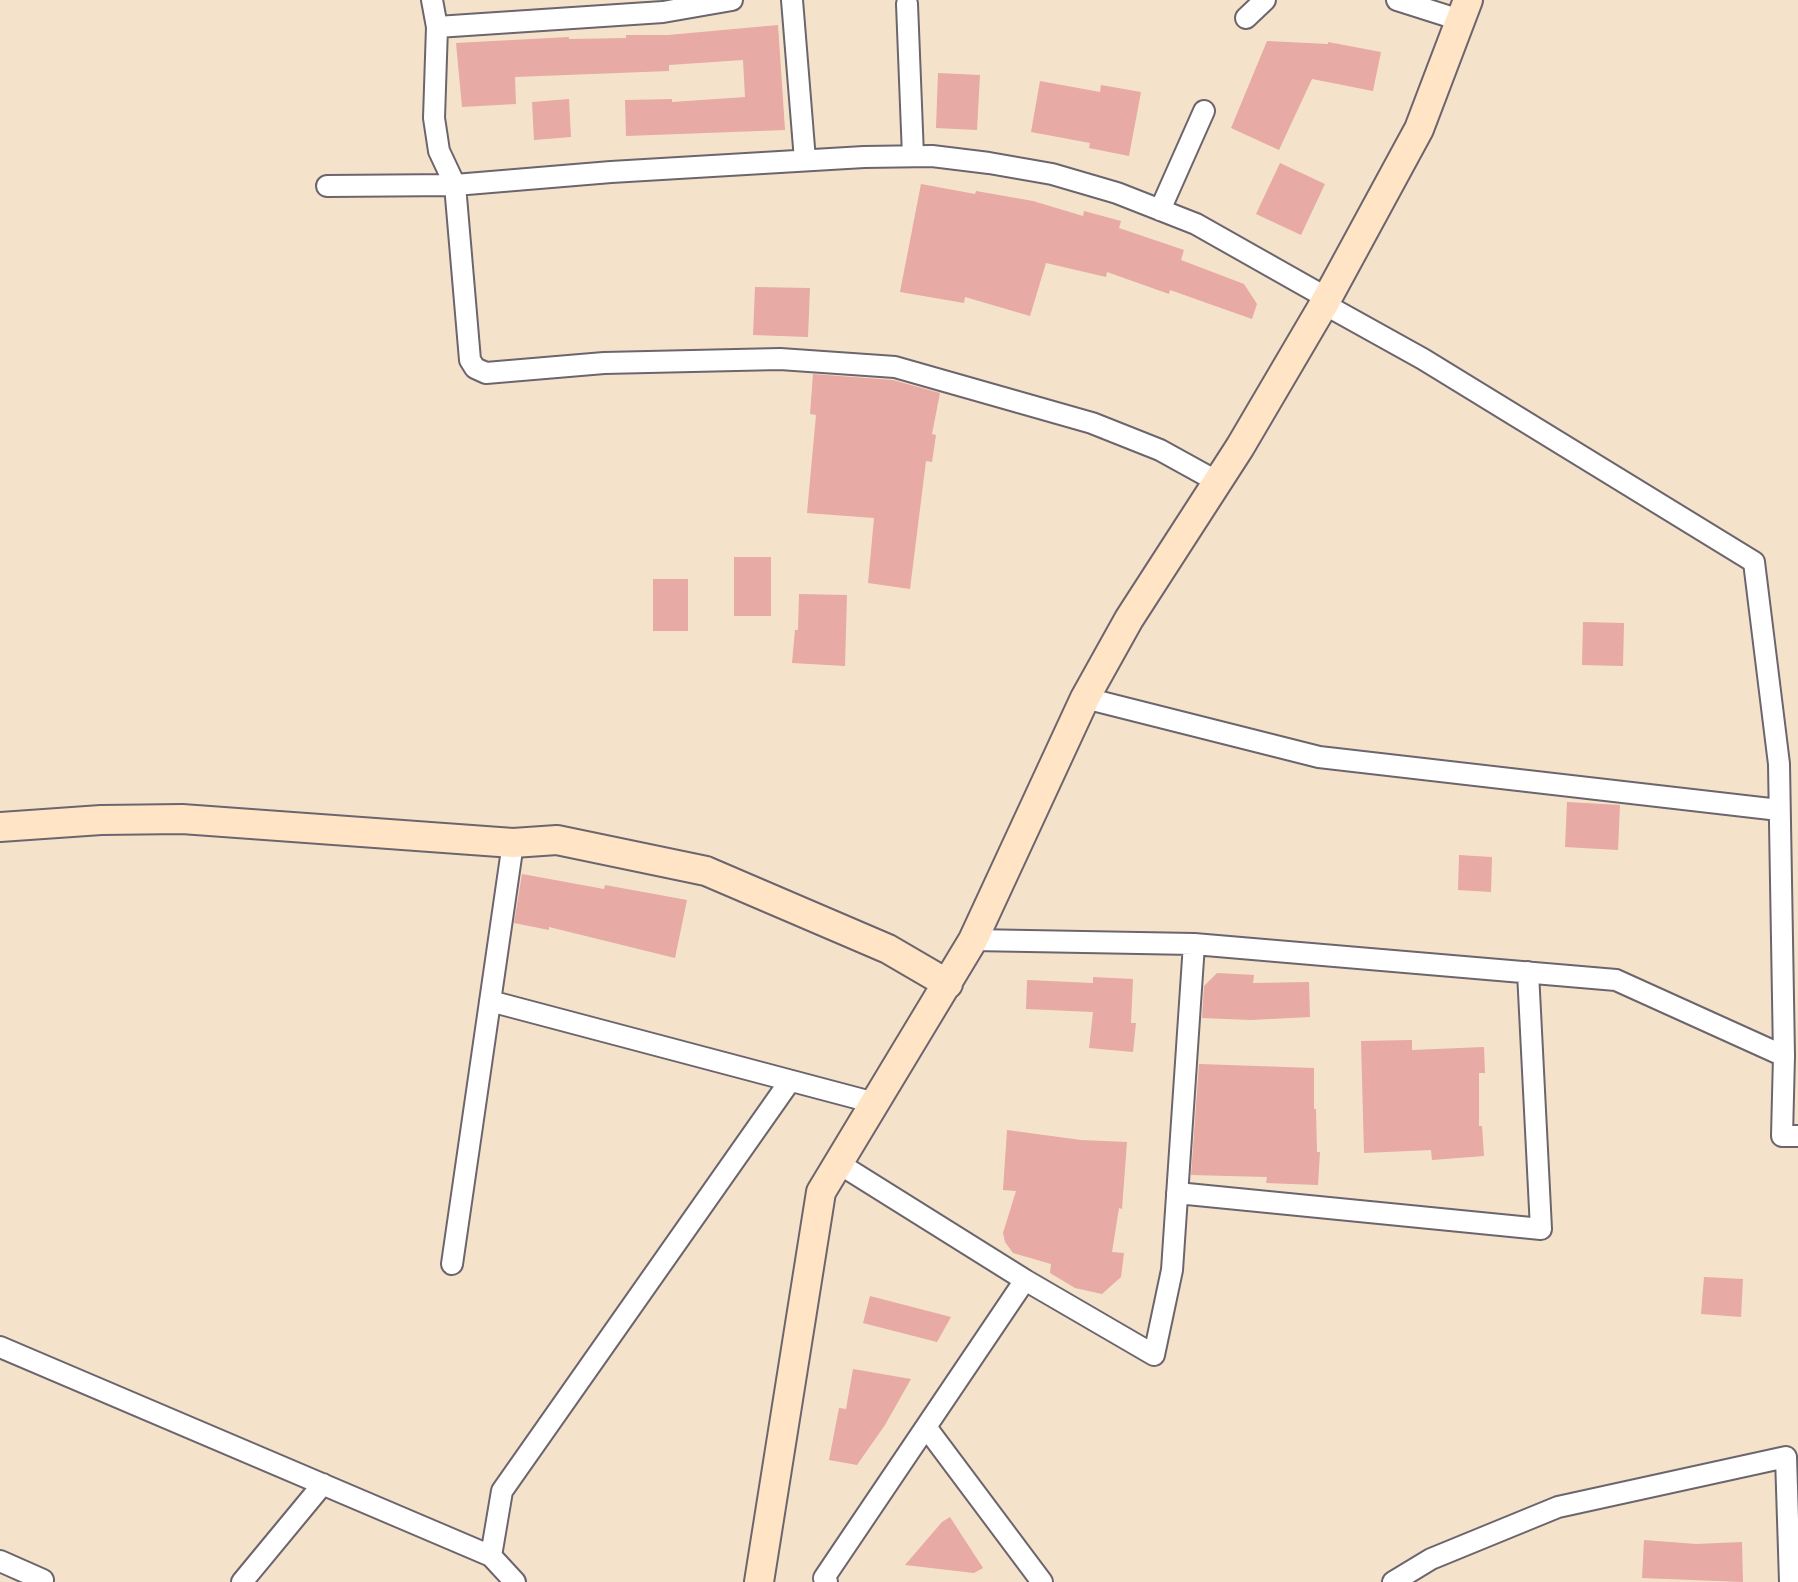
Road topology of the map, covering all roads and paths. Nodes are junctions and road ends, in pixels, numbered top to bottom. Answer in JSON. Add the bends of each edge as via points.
{"nodes":[{"id":1,"x":432,"y":0,"type":"edge"},
{"id":2,"x":732,"y":0,"type":"edge"},
{"id":3,"x":792,"y":0,"type":"edge"},
{"id":4,"x":1265,"y":0,"type":"edge"},
{"id":5,"x":1397,"y":0,"type":"edge"},
{"id":6,"x":907,"y":4,"type":"dead end"},
{"id":7,"x":1464,"y":10,"type":"edge"},
{"id":8,"x":1246,"y":18,"type":"dead end"},
{"id":9,"x":437,"y":27,"type":"junction"},
{"id":10,"x":1204,"y":111,"type":"dead end"},
{"id":11,"x":913,"y":156,"type":"junction"},
{"id":12,"x":805,"y":160,"type":"junction"},
{"id":13,"x":455,"y":185,"type":"junction"},
{"id":14,"x":327,"y":186,"type":"dead end"},
{"id":15,"x":1160,"y":210,"type":"junction"},
{"id":16,"x":1326,"y":301,"type":"junction"},
{"id":17,"x":1218,"y":482,"type":"junction"},
{"id":18,"x":1085,"y":698,"type":"junction"},
{"id":19,"x":1779,"y":810,"type":"junction"},
{"id":20,"x":0,"y":827,"type":"edge"},
{"id":21,"x":513,"y":843,"type":"junction"},
{"id":22,"x":973,"y":940,"type":"junction"},
{"id":23,"x":1194,"y":944,"type":"junction"},
{"id":24,"x":1528,"y":972,"type":"junction"},
{"id":25,"x":948,"y":984,"type":"junction"},
{"id":26,"x":490,"y":1001,"type":"junction"},
{"id":27,"x":1784,"y":1056,"type":"junction"},
{"id":28,"x":790,"y":1081,"type":"junction"},
{"id":29,"x":875,"y":1103,"type":"junction"},
{"id":30,"x":1798,"y":1136,"type":"edge"},
{"id":31,"x":838,"y":1163,"type":"junction"},
{"id":32,"x":1177,"y":1193,"type":"junction"},
{"id":33,"x":452,"y":1264,"type":"dead end"},
{"id":34,"x":1025,"y":1280,"type":"junction"},
{"id":35,"x":2,"y":1353,"type":"edge"},
{"id":36,"x":926,"y":1427,"type":"junction"},
{"id":37,"x":323,"y":1484,"type":"junction"},
{"id":38,"x":491,"y":1556,"type":"junction"},
{"id":39,"x":0,"y":1561,"type":"edge"},
{"id":40,"x":43,"y":1580,"type":"edge"},
{"id":41,"x":242,"y":1582,"type":"edge"},
{"id":42,"x":515,"y":1582,"type":"edge"},
{"id":43,"x":759,"y":1582,"type":"edge"},
{"id":44,"x":827,"y":1582,"type":"edge"},
{"id":45,"x":1042,"y":1582,"type":"edge"},
{"id":46,"x":1393,"y":1582,"type":"edge"},
{"id":47,"x":1790,"y":1582,"type":"edge"}],
"edges":[{"from":1,"to":9,"type":"street"},
{"from":2,"to":9,"type":"street","via":[[649,14]]},
{"from":3,"to":12,"type":"street"},
{"from":4,"to":8,"type":"street"},
{"from":5,"to":7,"type":"street"},
{"from":6,"to":11,"type":"street"},
{"from":7,"to":16,"type":"street","via":[[1419,129]]},
{"from":9,"to":13,"type":"street","via":[[434,118],[439,151]]},
{"from":10,"to":15,"type":"street"},
{"from":11,"to":12,"type":"street"},
{"from":11,"to":15,"type":"street","via":[[1052,174]]},
{"from":12,"to":13,"type":"street"},
{"from":13,"to":14,"type":"street"},
{"from":13,"to":17,"type":"street","via":[[470,360],[486,373],[604,363],[780,359],[895,367],[1092,423],[1160,450]]},
{"from":15,"to":16,"type":"street","via":[[1196,224]]},
{"from":16,"to":17,"type":"street"},
{"from":16,"to":19,"type":"street","via":[[1754,562],[1779,764]]},
{"from":17,"to":18,"type":"street"},
{"from":18,"to":19,"type":"street","via":[[1319,757]]},
{"from":18,"to":22,"type":"street"},
{"from":19,"to":27,"type":"street"},
{"from":20,"to":21,"type":"street","via":[[182,819]]},
{"from":21,"to":25,"type":"street","via":[[557,840],[706,871],[888,949]]},
{"from":21,"to":26,"type":"street"},
{"from":22,"to":23,"type":"street"},
{"from":22,"to":25,"type":"street"},
{"from":23,"to":24,"type":"street"},
{"from":23,"to":32,"type":"street"},
{"from":24,"to":27,"type":"street","via":[[1616,980]]},
{"from":24,"to":32,"type":"street","via":[[1541,1229]]},
{"from":25,"to":29,"type":"street"},
{"from":26,"to":28,"type":"street"},
{"from":26,"to":33,"type":"street"},
{"from":27,"to":30,"type":"street","via":[[1782,1136]]},
{"from":28,"to":29,"type":"street"},
{"from":28,"to":38,"type":"street","via":[[502,1491]]},
{"from":29,"to":31,"type":"street"},
{"from":31,"to":34,"type":"street"},
{"from":31,"to":43,"type":"street","via":[[821,1192]]},
{"from":32,"to":34,"type":"street","via":[[1172,1270],[1154,1355]]},
{"from":34,"to":36,"type":"street"},
{"from":35,"to":37,"type":"street"},
{"from":36,"to":44,"type":"street","via":[[824,1578]]},
{"from":36,"to":45,"type":"street"},
{"from":37,"to":38,"type":"street"},
{"from":37,"to":41,"type":"street"},
{"from":38,"to":42,"type":"street"},
{"from":39,"to":40,"type":"street"},
{"from":46,"to":47,"type":"street","via":[[1431,1559],[1558,1507],[1786,1457]]}]}
